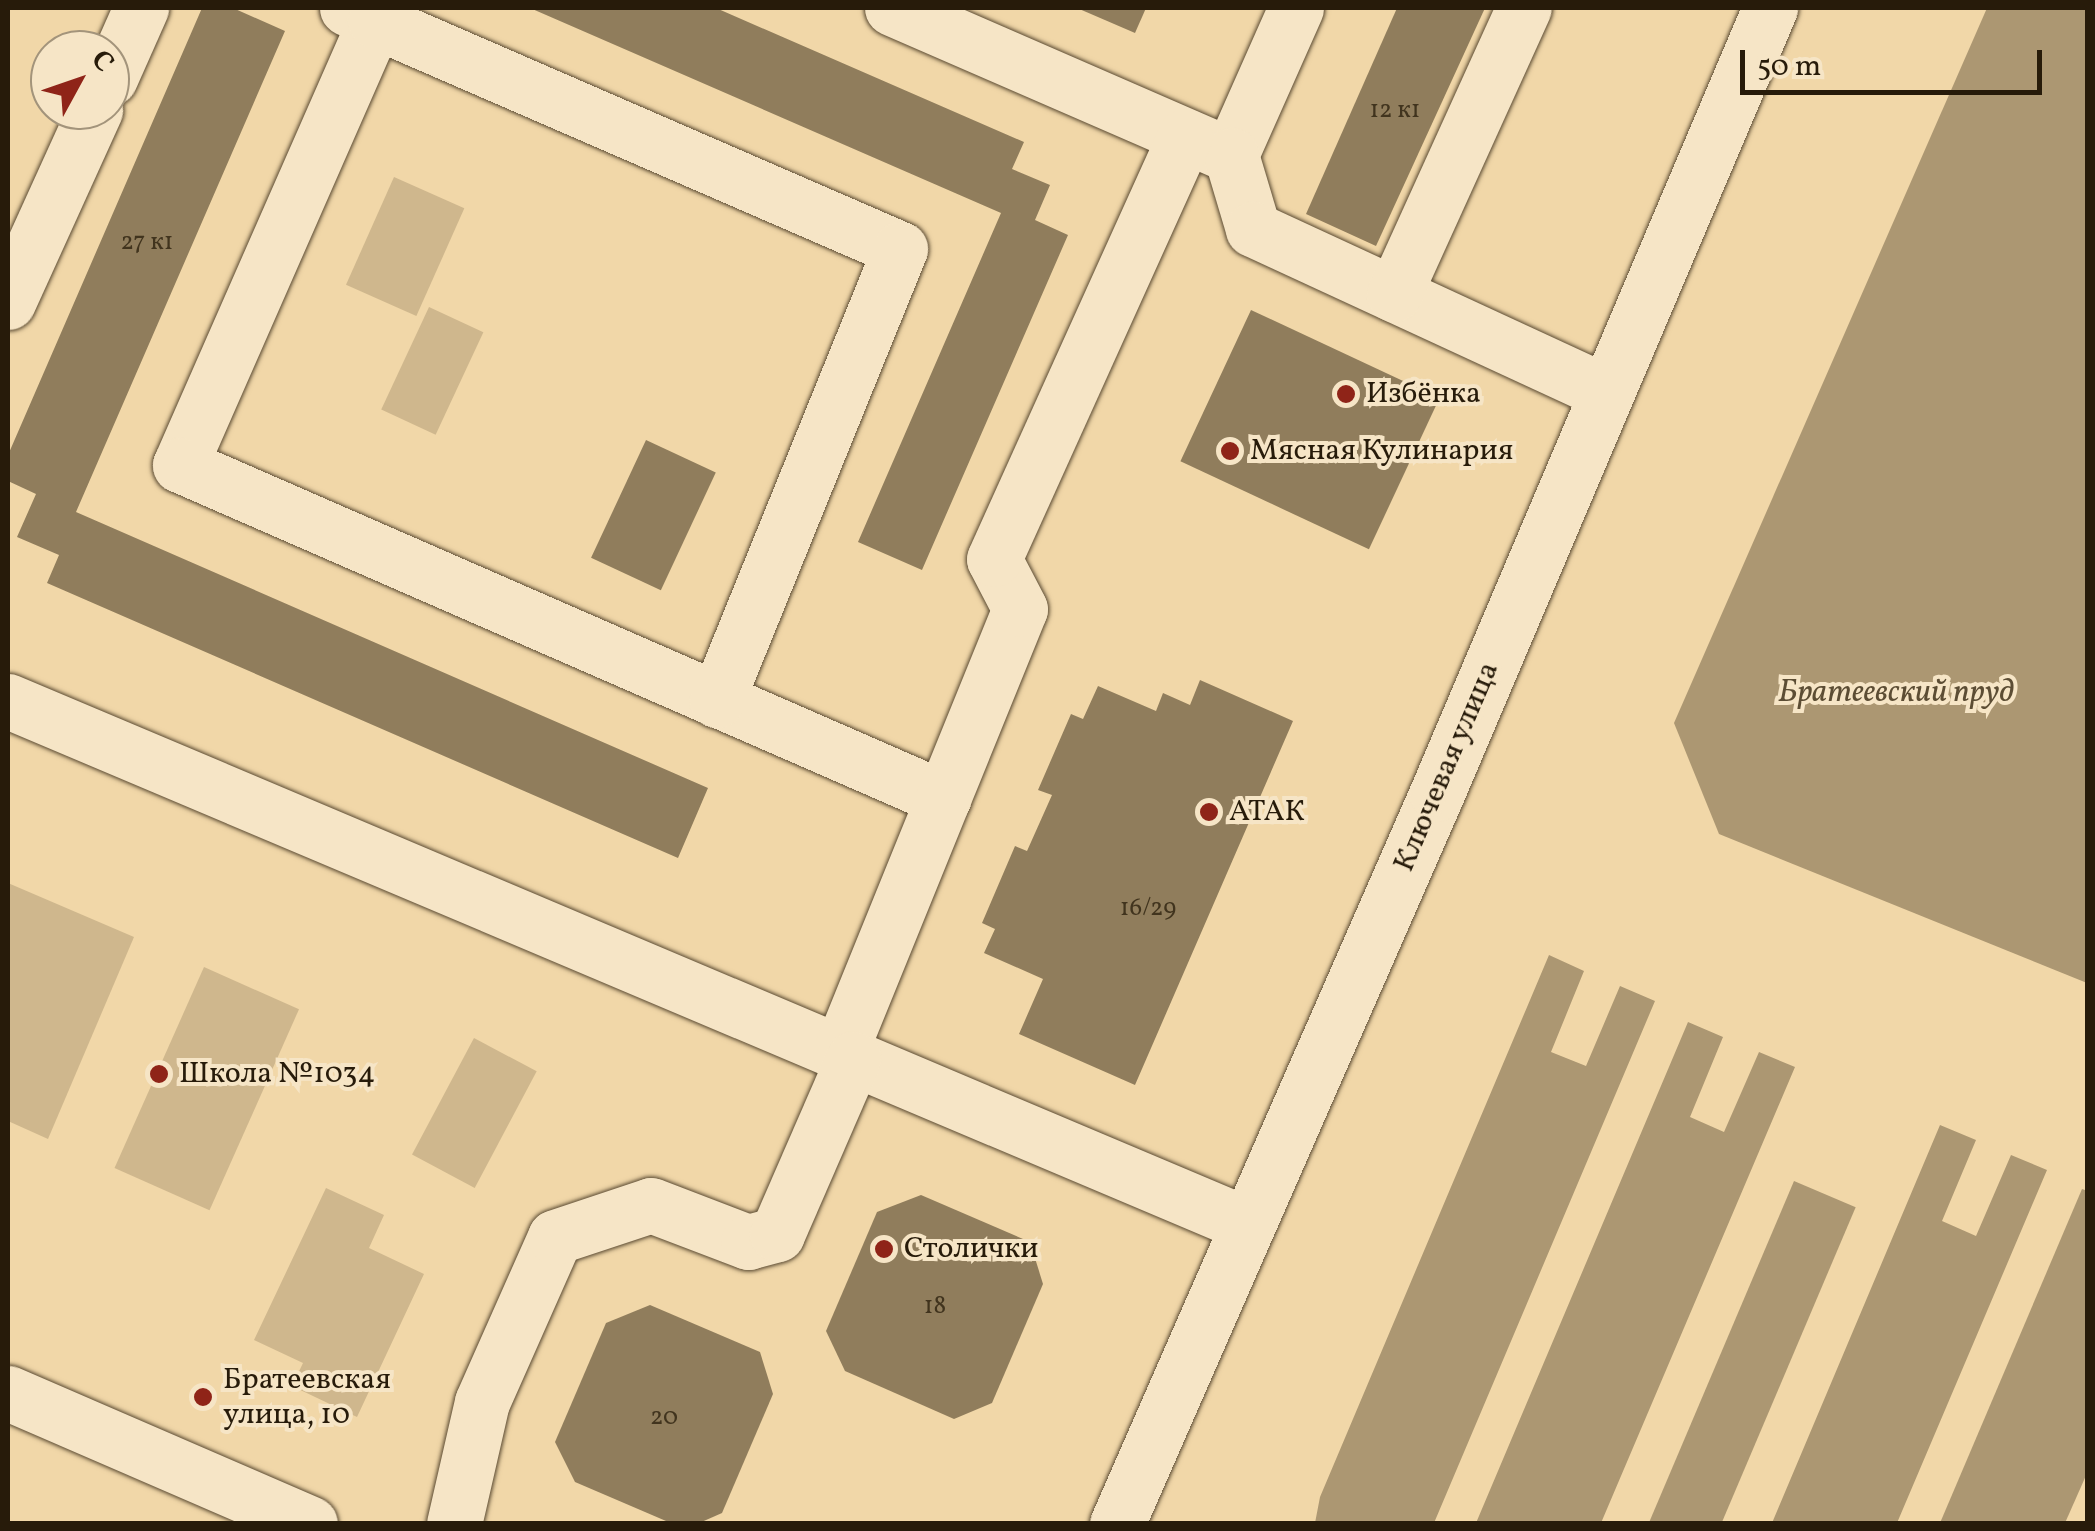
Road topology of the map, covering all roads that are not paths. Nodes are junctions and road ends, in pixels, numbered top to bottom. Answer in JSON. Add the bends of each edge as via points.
{"nodes":[{"id":1,"x":141,"y":8,"type":"edge"},
{"id":2,"x":892,"y":8,"type":"edge"},
{"id":3,"x":1296,"y":8,"type":"edge"},
{"id":4,"x":1524,"y":8,"type":"edge"},
{"id":5,"x":1770,"y":8,"type":"edge"},
{"id":6,"x":361,"y":14,"type":"edge"},
{"id":7,"x":130,"y":33,"type":"edge"},
{"id":8,"x":86,"y":130,"type":"edge"},
{"id":9,"x":1208,"y":146,"type":"junction"},
{"id":10,"x":1394,"y":294,"type":"junction"},
{"id":11,"x":8,"y":302,"type":"edge"},
{"id":12,"x":1605,"y":392,"type":"junction"},
{"id":13,"x":717,"y":700,"type":"junction"},
{"id":14,"x":8,"y":702,"type":"edge"},
{"id":15,"x":943,"y":798,"type":"junction"},
{"id":16,"x":846,"y":1055,"type":"junction"},
{"id":17,"x":1246,"y":1224,"type":"junction"},
{"id":18,"x":8,"y":1393,"type":"edge"},
{"id":19,"x":310,"y":1524,"type":"edge"},
{"id":20,"x":454,"y":1524,"type":"edge"},
{"id":21,"x":1117,"y":1524,"type":"edge"}],
"edges":[{"from":1,"to":7,"type":"street"},
{"from":2,"to":9,"type":"street"},
{"from":3,"to":9,"type":"street"},
{"from":4,"to":10,"type":"street"},
{"from":5,"to":12,"type":"street","name":"Ключевая улица"},
{"from":6,"to":13,"type":"street","via":[[180,465]]},
{"from":6,"to":13,"type":"street","via":[[900,249]]},
{"from":8,"to":11,"type":"street"},
{"from":9,"to":10,"type":"street","via":[[1253,230]]},
{"from":9,"to":15,"type":"street","via":[[994,559],[1020,609]]},
{"from":10,"to":12,"type":"street"},
{"from":12,"to":17,"type":"street","name":"Ключевая улица"},
{"from":13,"to":15,"type":"street"},
{"from":14,"to":16,"type":"street"},
{"from":15,"to":16,"type":"street"},
{"from":16,"to":17,"type":"street"},
{"from":16,"to":20,"type":"street","via":[[777,1234],[748,1242],[651,1205],[555,1237],[482,1402]]},
{"from":17,"to":21,"type":"street","name":"Ключевая улица"},
{"from":18,"to":19,"type":"street"}]}
